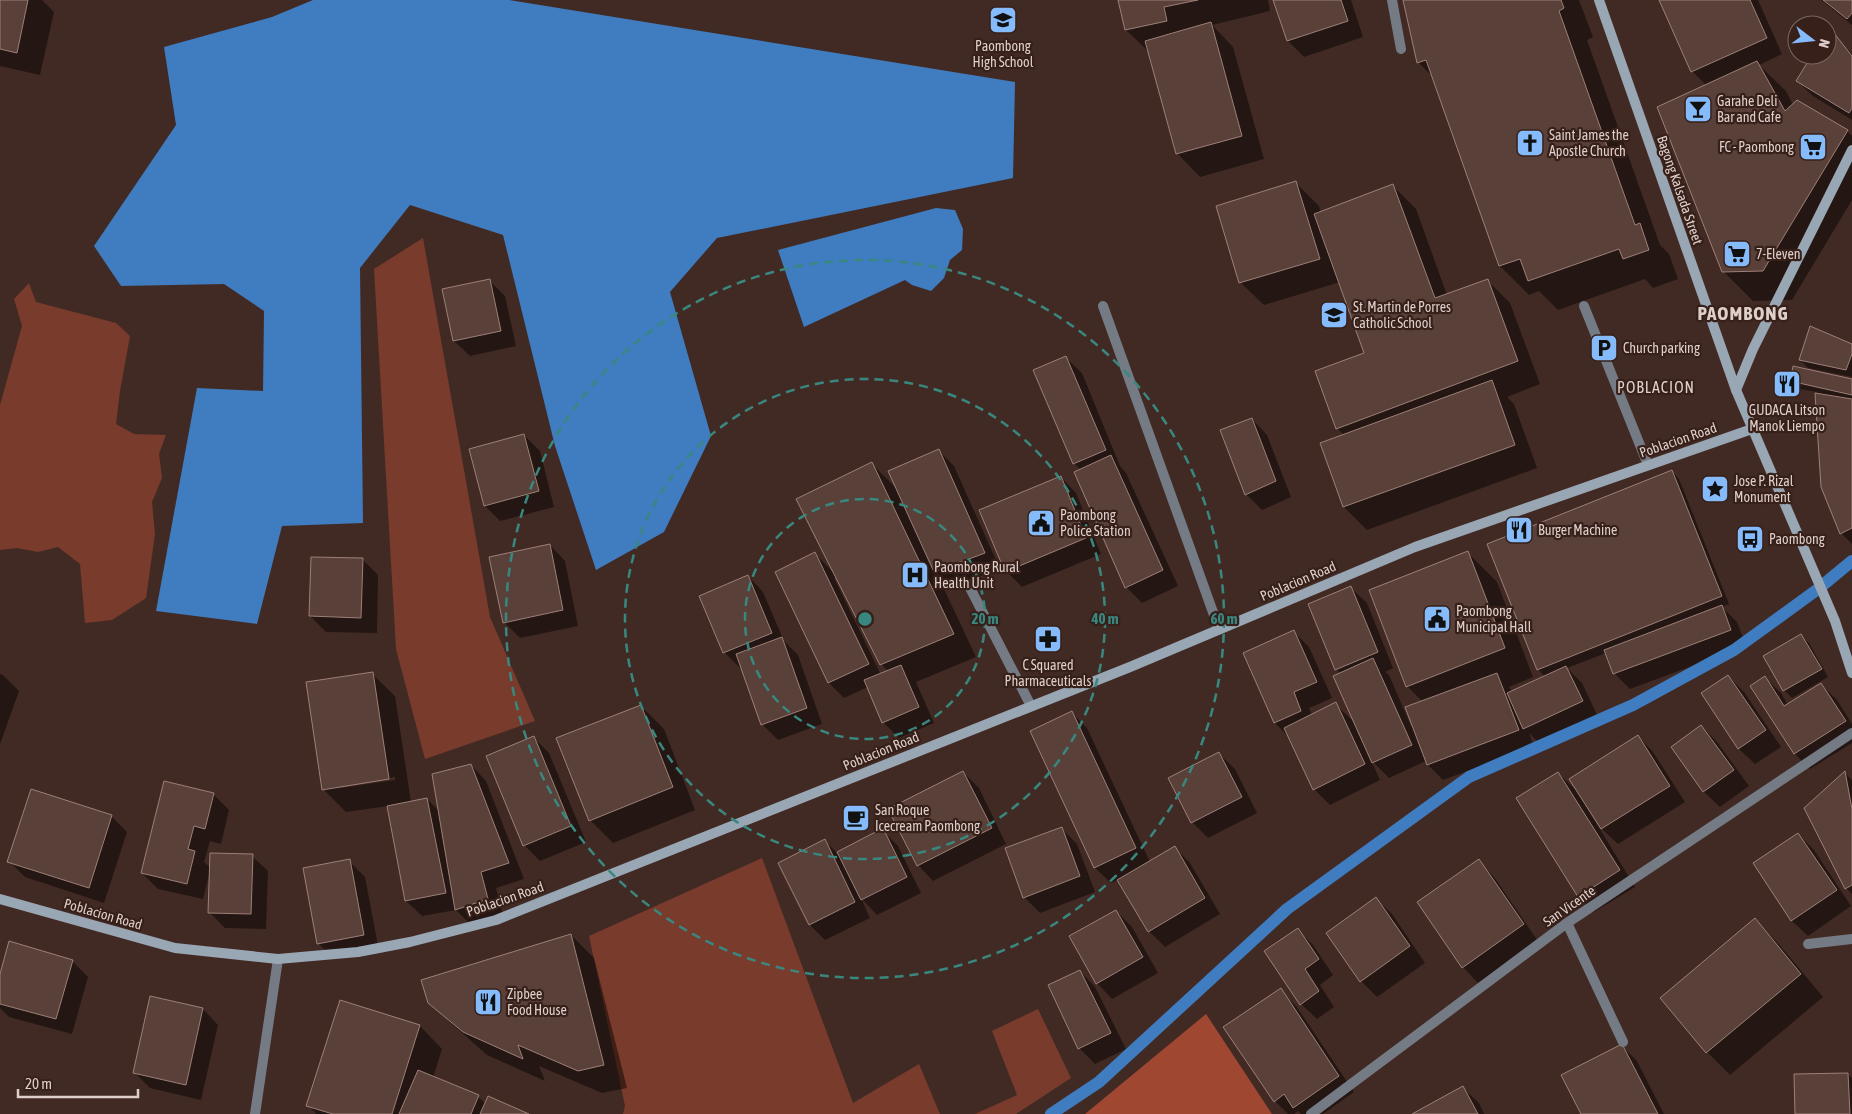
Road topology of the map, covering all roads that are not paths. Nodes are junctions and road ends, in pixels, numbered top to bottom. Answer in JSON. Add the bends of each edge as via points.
{"nodes":[{"id":1,"x":1392,"y":0,"type":"edge"},
{"id":2,"x":1599,"y":0,"type":"edge"},
{"id":3,"x":1401,"y":49,"type":"dead end"},
{"id":4,"x":1852,"y":150,"type":"edge"},
{"id":5,"x":1103,"y":306,"type":"dead end"},
{"id":6,"x":1584,"y":306,"type":"dead end"},
{"id":7,"x":1736,"y":390,"type":"junction"},
{"id":8,"x":1752,"y":429,"type":"junction"},
{"id":9,"x":1648,"y":466,"type":"junction"},
{"id":10,"x":968,"y":584,"type":"dead end"},
{"id":11,"x":1220,"y":629,"type":"junction"},
{"id":12,"x":1852,"y":673,"type":"edge"},
{"id":13,"x":1031,"y":706,"type":"junction"},
{"id":14,"x":1852,"y":733,"type":"edge"},
{"id":15,"x":0,"y":899,"type":"edge"},
{"id":16,"x":1567,"y":923,"type":"junction"},
{"id":17,"x":1852,"y":939,"type":"edge"},
{"id":18,"x":1808,"y":944,"type":"dead end"},
{"id":19,"x":278,"y":959,"type":"junction"},
{"id":20,"x":1623,"y":1042,"type":"dead end"},
{"id":21,"x":255,"y":1114,"type":"edge"},
{"id":22,"x":1311,"y":1114,"type":"edge"}],
"edges":[{"from":1,"to":3,"type":"street"},
{"from":2,"to":7,"type":"street","name":"Bagong Kalsada Street"},
{"from":4,"to":7,"type":"street","via":[[1753,349]]},
{"from":5,"to":11,"type":"street"},
{"from":6,"to":9,"type":"street"},
{"from":7,"to":8,"type":"street","name":"Bagong Kalsada Street"},
{"from":8,"to":9,"type":"street","name":"Poblacion Road"},
{"from":8,"to":12,"type":"street","name":"Bagong Kalsada Street","via":[[1835,621]]},
{"from":9,"to":11,"type":"street","name":"Poblacion Road","via":[[1415,547]]},
{"from":10,"to":13,"type":"street"},
{"from":11,"to":13,"type":"street","name":"Poblacion Road"},
{"from":13,"to":19,"type":"street","name":"Poblacion Road","via":[[496,920],[358,952]]},
{"from":14,"to":16,"type":"street","name":"San Vicente"},
{"from":15,"to":19,"type":"street","name":"Poblacion Road","via":[[175,948]]},
{"from":16,"to":20,"type":"street"},
{"from":16,"to":22,"type":"street","name":"San Vicente"},
{"from":17,"to":18,"type":"street"},
{"from":19,"to":21,"type":"street"}]}
